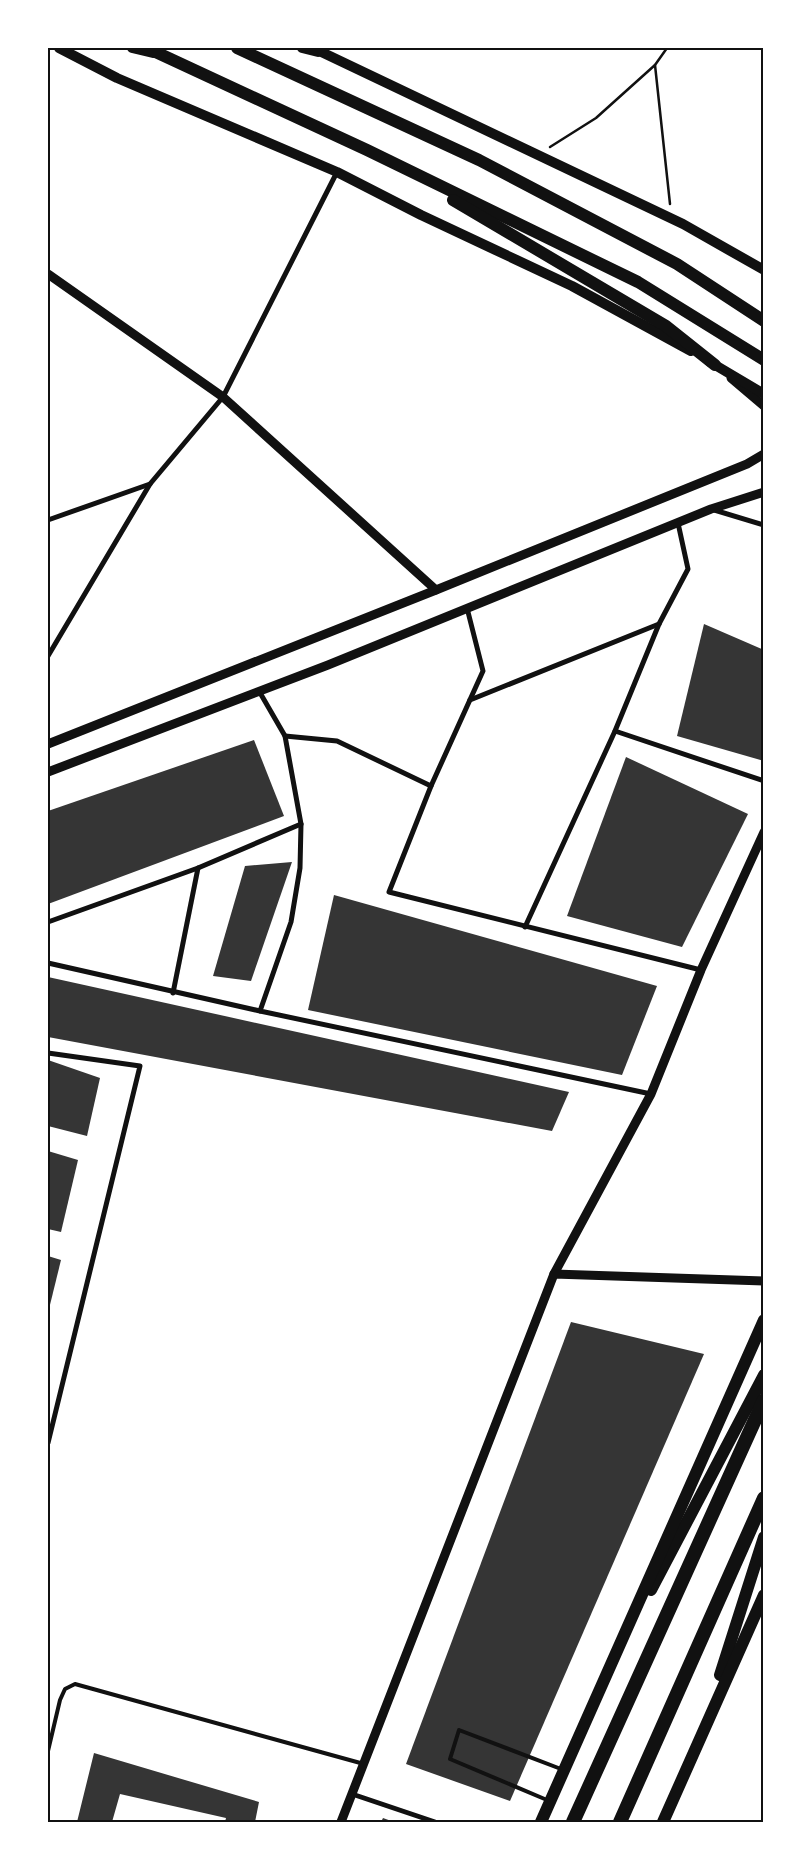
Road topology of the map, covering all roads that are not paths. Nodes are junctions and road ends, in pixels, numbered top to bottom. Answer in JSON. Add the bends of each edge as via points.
{"nodes":[{"id":1,"x":59,"y":48,"type":"edge"},
{"id":2,"x":132,"y":48,"type":"edge"},
{"id":3,"x":147,"y":48,"type":"edge"},
{"id":4,"x":237,"y":48,"type":"edge"},
{"id":5,"x":302,"y":48,"type":"edge"},
{"id":6,"x":312,"y":48,"type":"edge"},
{"id":7,"x":326,"y":54,"type":"junction"},
{"id":8,"x":171,"y":58,"type":"junction"},
{"id":9,"x":367,"y":150,"type":"junction"},
{"id":10,"x":337,"y":172,"type":"junction"},
{"id":11,"x":764,"y":270,"type":"edge"},
{"id":12,"x":48,"y":274,"type":"edge"},
{"id":13,"x":764,"y":320,"type":"edge"},
{"id":14,"x":764,"y":360,"type":"edge"},
{"id":15,"x":715,"y":364,"type":"junction"},
{"id":16,"x":764,"y":394,"type":"edge"},
{"id":17,"x":223,"y":397,"type":"junction"},
{"id":18,"x":764,"y":406,"type":"edge"},
{"id":19,"x":764,"y":454,"type":"edge"},
{"id":20,"x":150,"y":484,"type":"junction"},
{"id":21,"x":764,"y":492,"type":"edge"},
{"id":22,"x":711,"y":509,"type":"junction"},
{"id":23,"x":48,"y":520,"type":"edge"},
{"id":24,"x":678,"y":523,"type":"junction"},
{"id":25,"x":764,"y":525,"type":"edge"},
{"id":26,"x":436,"y":590,"type":"junction"},
{"id":27,"x":467,"y":608,"type":"junction"},
{"id":28,"x":659,"y":624,"type":"junction"},
{"id":29,"x":48,"y":656,"type":"edge"},
{"id":30,"x":259,"y":692,"type":"junction"},
{"id":31,"x":469,"y":700,"type":"junction"},
{"id":32,"x":615,"y":731,"type":"junction"},
{"id":33,"x":285,"y":736,"type":"junction"},
{"id":34,"x":48,"y":744,"type":"edge"},
{"id":35,"x":48,"y":772,"type":"edge"},
{"id":36,"x":764,"y":780,"type":"edge"},
{"id":37,"x":431,"y":786,"type":"junction"},
{"id":38,"x":300,"y":824,"type":"junction"},
{"id":39,"x":764,"y":832,"type":"edge"},
{"id":40,"x":198,"y":868,"type":"junction"},
{"id":41,"x":48,"y":922,"type":"edge"},
{"id":42,"x":526,"y":927,"type":"junction"},
{"id":43,"x":48,"y":963,"type":"edge"},
{"id":44,"x":701,"y":970,"type":"junction"},
{"id":45,"x":173,"y":993,"type":"junction"},
{"id":46,"x":260,"y":1011,"type":"junction"},
{"id":47,"x":48,"y":1054,"type":"edge"},
{"id":48,"x":651,"y":1094,"type":"junction"},
{"id":49,"x":554,"y":1274,"type":"junction"},
{"id":50,"x":764,"y":1281,"type":"edge"},
{"id":51,"x":764,"y":1320,"type":"edge"},
{"id":52,"x":764,"y":1375,"type":"edge"},
{"id":53,"x":764,"y":1400,"type":"edge"},
{"id":54,"x":48,"y":1443,"type":"edge"},
{"id":55,"x":764,"y":1498,"type":"edge"},
{"id":56,"x":764,"y":1538,"type":"edge"},
{"id":57,"x":764,"y":1595,"type":"edge"},
{"id":58,"x":592,"y":1702,"type":"junction"},
{"id":59,"x":702,"y":1734,"type":"junction"},
{"id":60,"x":48,"y":1752,"type":"edge"},
{"id":61,"x":364,"y":1764,"type":"junction"},
{"id":62,"x":563,"y":1770,"type":"junction"},
{"id":63,"x":352,"y":1794,"type":"junction"},
{"id":64,"x":550,"y":1801,"type":"junction"},
{"id":65,"x":341,"y":1822,"type":"edge"},
{"id":66,"x":435,"y":1822,"type":"edge"},
{"id":67,"x":541,"y":1822,"type":"edge"},
{"id":68,"x":573,"y":1822,"type":"edge"},
{"id":69,"x":620,"y":1822,"type":"edge"},
{"id":70,"x":663,"y":1822,"type":"edge"}],
"edges":[{"from":1,"to":10,"type":"main road","via":[[117,78]]},
{"from":2,"to":8,"type":"main road"},
{"from":3,"to":8,"type":"main road"},
{"from":4,"to":13,"type":"main road","via":[[479,160],[677,264]]},
{"from":5,"to":7,"type":"main road"},
{"from":6,"to":7,"type":"main road"},
{"from":7,"to":11,"type":"main road","via":[[672,219]]},
{"from":8,"to":9,"type":"main road"},
{"from":9,"to":14,"type":"main road","via":[[638,282]]},
{"from":9,"to":15,"type":"main road","via":[[666,326]]},
{"from":10,"to":15,"type":"main road","via":[[572,286]]},
{"from":10,"to":17,"type":"street"},
{"from":12,"to":17,"type":"street"},
{"from":15,"to":16,"type":"main road"},
{"from":15,"to":18,"type":"street"},
{"from":17,"to":20,"type":"street"},
{"from":17,"to":26,"type":"street"},
{"from":19,"to":26,"type":"street","via":[[747,464]]},
{"from":20,"to":23,"type":"street"},
{"from":20,"to":29,"type":"street"},
{"from":21,"to":22,"type":"street"},
{"from":22,"to":24,"type":"street"},
{"from":22,"to":25,"type":"street"},
{"from":24,"to":27,"type":"street"},
{"from":24,"to":28,"type":"street","via":[[688,569]]},
{"from":26,"to":34,"type":"street"},
{"from":27,"to":30,"type":"street"},
{"from":27,"to":31,"type":"street","via":[[483,671]]},
{"from":28,"to":31,"type":"street"},
{"from":28,"to":32,"type":"street"},
{"from":30,"to":33,"type":"street"},
{"from":30,"to":35,"type":"street"},
{"from":31,"to":37,"type":"street"},
{"from":32,"to":36,"type":"street"},
{"from":32,"to":42,"type":"street"},
{"from":33,"to":37,"type":"street","via":[[337,741]]},
{"from":33,"to":38,"type":"street"},
{"from":37,"to":42,"type":"street","via":[[389,892]]},
{"from":38,"to":40,"type":"street"},
{"from":38,"to":46,"type":"street","via":[[300,868],[291,922]]},
{"from":39,"to":44,"type":"street"},
{"from":40,"to":41,"type":"street"},
{"from":40,"to":45,"type":"street"},
{"from":42,"to":44,"type":"street"},
{"from":43,"to":45,"type":"street"},
{"from":44,"to":48,"type":"street"},
{"from":45,"to":46,"type":"street"},
{"from":46,"to":48,"type":"street"},
{"from":47,"to":54,"type":"street","via":[[140,1066]]},
{"from":48,"to":49,"type":"street"},
{"from":49,"to":50,"type":"street"},
{"from":49,"to":61,"type":"street"},
{"from":51,"to":58,"type":"main road"},
{"from":52,"to":58,"type":"main road"},
{"from":53,"to":68,"type":"highway"},
{"from":55,"to":69,"type":"highway"},
{"from":56,"to":59,"type":"main road"},
{"from":57,"to":59,"type":"main road"},
{"from":58,"to":62,"type":"main road"},
{"from":59,"to":70,"type":"main road"},
{"from":60,"to":61,"type":"lane","via":[[60,1700],[65,1689],[75,1684]]},
{"from":61,"to":63,"type":"street"},
{"from":62,"to":64,"type":"main road"},
{"from":62,"to":64,"type":"lane","via":[[459,1730],[450,1759]]},
{"from":63,"to":65,"type":"street"},
{"from":63,"to":66,"type":"street"},
{"from":64,"to":67,"type":"main road"}]}
